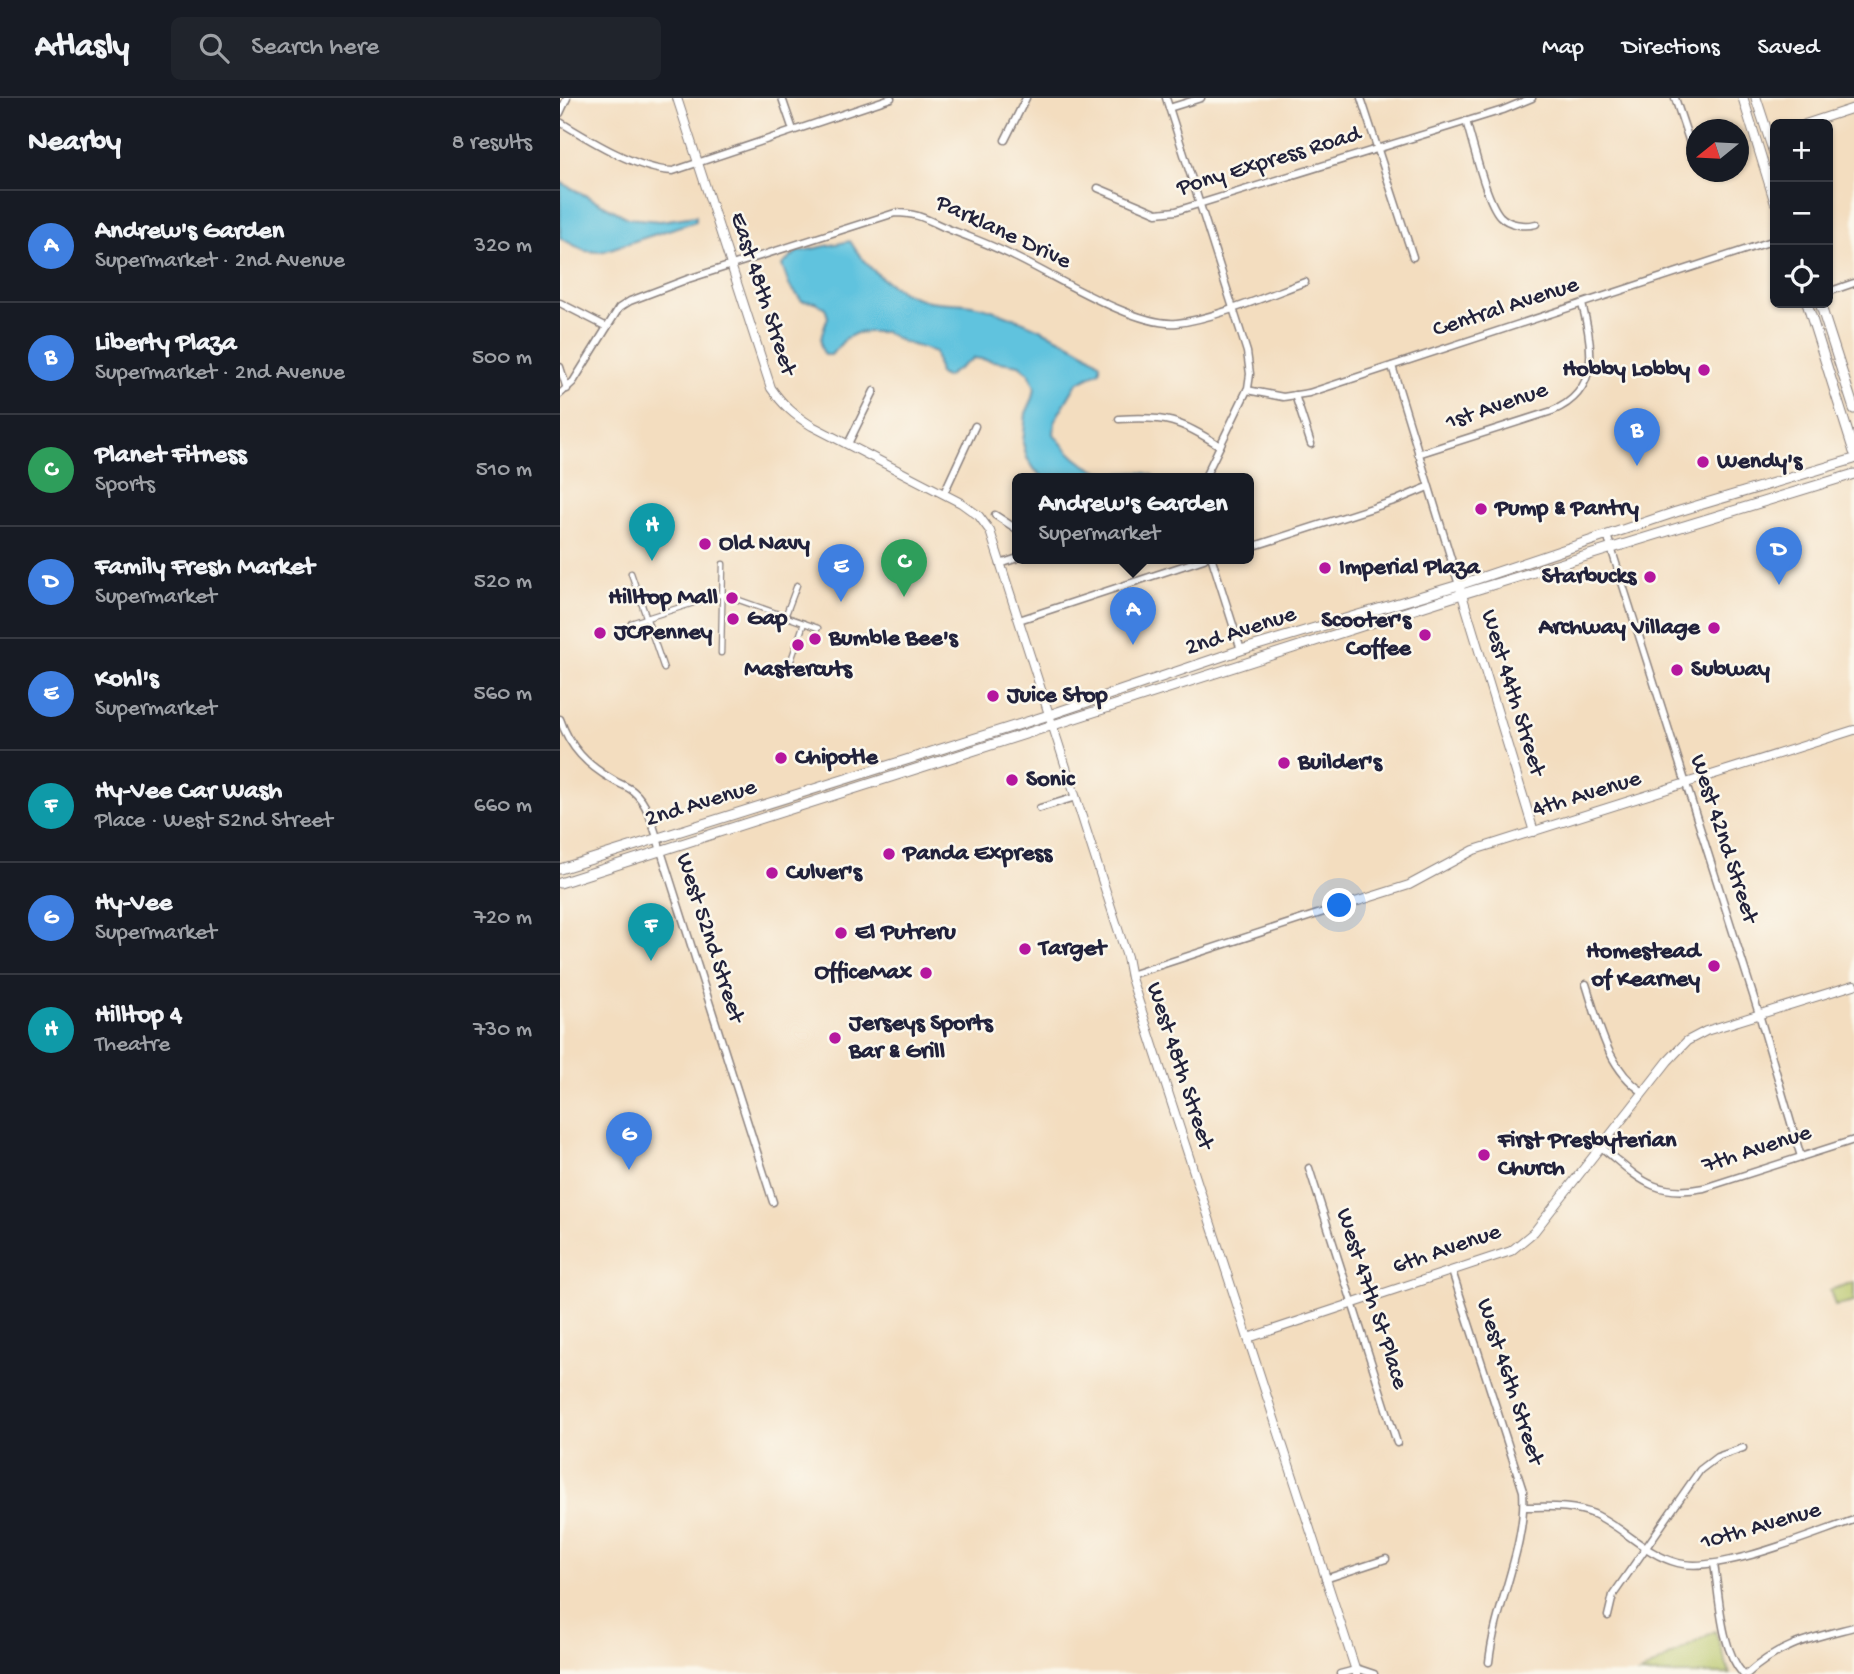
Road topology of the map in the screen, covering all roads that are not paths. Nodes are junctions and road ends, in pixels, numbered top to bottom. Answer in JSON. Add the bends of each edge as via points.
{"nodes":[{"id":1,"x":567,"y":98,"type":"edge"},
{"id":2,"x":677,"y":98,"type":"edge"},
{"id":3,"x":782,"y":98,"type":"edge"},
{"id":4,"x":891,"y":98,"type":"edge"},
{"id":5,"x":1026,"y":98,"type":"edge"},
{"id":6,"x":1166,"y":98,"type":"edge"},
{"id":7,"x":1201,"y":98,"type":"edge"},
{"id":8,"x":1361,"y":98,"type":"edge"},
{"id":9,"x":1532,"y":98,"type":"edge"},
{"id":10,"x":1675,"y":98,"type":"edge"},
{"id":11,"x":1743,"y":98,"type":"edge"},
{"id":12,"x":1756,"y":98,"type":"edge"},
{"id":13,"x":879,"y":100,"type":"edge"},
{"id":14,"x":1170,"y":108,"type":"junction"},
{"id":15,"x":1854,"y":108,"type":"edge"},
{"id":16,"x":560,"y":113,"type":"edge"},
{"id":17,"x":1820,"y":119,"type":"edge"},
{"id":18,"x":1466,"y":121,"type":"junction"},
{"id":19,"x":560,"y":122,"type":"edge"},
{"id":20,"x":793,"y":130,"type":"junction"},
{"id":21,"x":1770,"y":130,"type":"edge"},
{"id":22,"x":1686,"y":131,"type":"edge"},
{"id":23,"x":1770,"y":136,"type":"edge"},
{"id":24,"x":1005,"y":140,"type":"dead end"},
{"id":25,"x":1756,"y":140,"type":"junction"},
{"id":26,"x":1378,"y":148,"type":"junction"},
{"id":27,"x":698,"y":163,"type":"junction"},
{"id":28,"x":1770,"y":186,"type":"edge"},
{"id":29,"x":1098,"y":188,"type":"dead end"},
{"id":30,"x":1199,"y":205,"type":"junction"},
{"id":31,"x":1536,"y":224,"type":"dead end"},
{"id":32,"x":1770,"y":242,"type":"edge"},
{"id":33,"x":1413,"y":257,"type":"dead end"},
{"id":34,"x":733,"y":264,"type":"junction"},
{"id":35,"x":1305,"y":282,"type":"dead end"},
{"id":36,"x":1854,"y":283,"type":"edge"},
{"id":37,"x":1833,"y":290,"type":"edge"},
{"id":38,"x":560,"y":303,"type":"edge"},
{"id":39,"x":1581,"y":304,"type":"junction"},
{"id":40,"x":1232,"y":307,"type":"junction"},
{"id":41,"x":1809,"y":308,"type":"edge"},
{"id":42,"x":1822,"y":308,"type":"edge"},
{"id":43,"x":607,"y":327,"type":"junction"},
{"id":44,"x":560,"y":366,"type":"edge"},
{"id":45,"x":1392,"y":366,"type":"junction"},
{"id":46,"x":567,"y":389,"type":"junction"},
{"id":47,"x":1247,"y":390,"type":"junction"},
{"id":48,"x":874,"y":391,"type":"dead end"},
{"id":49,"x":560,"y":394,"type":"edge"},
{"id":50,"x":1295,"y":395,"type":"junction"},
{"id":51,"x":1854,"y":409,"type":"edge"},
{"id":52,"x":1119,"y":419,"type":"dead end"},
{"id":53,"x":975,"y":426,"type":"dead end"},
{"id":54,"x":848,"y":444,"type":"junction"},
{"id":55,"x":1311,"y":444,"type":"dead end"},
{"id":56,"x":1220,"y":446,"type":"junction"},
{"id":57,"x":1854,"y":452,"type":"edge"},
{"id":58,"x":1418,"y":454,"type":"junction"},
{"id":59,"x":1854,"y":459,"type":"edge"},
{"id":60,"x":1207,"y":473,"type":"edge"},
{"id":61,"x":1854,"y":474,"type":"edge"},
{"id":62,"x":1428,"y":487,"type":"junction"},
{"id":63,"x":944,"y":493,"type":"junction"},
{"id":64,"x":995,"y":515,"type":"dead end"},
{"id":65,"x":1012,"y":527,"type":"edge"},
{"id":66,"x":1607,"y":535,"type":"junction"},
{"id":67,"x":1254,"y":546,"type":"edge"},
{"id":68,"x":1610,"y":547,"type":"junction"},
{"id":69,"x":1012,"y":560,"type":"edge"},
{"id":70,"x":723,"y":564,"type":"dead end"},
{"id":71,"x":1000,"y":564,"type":"junction"},
{"id":72,"x":1189,"y":564,"type":"edge"},
{"id":73,"x":1214,"y":564,"type":"edge"},
{"id":74,"x":631,"y":573,"type":"dead end"},
{"id":75,"x":797,"y":585,"type":"dead end"},
{"id":76,"x":1460,"y":590,"type":"junction"},
{"id":77,"x":722,"y":594,"type":"junction"},
{"id":78,"x":785,"y":617,"type":"junction"},
{"id":79,"x":647,"y":618,"type":"junction"},
{"id":80,"x":1019,"y":620,"type":"junction"},
{"id":81,"x":631,"y":623,"type":"dead end"},
{"id":82,"x":804,"y":623,"type":"junction"},
{"id":83,"x":818,"y":628,"type":"dead end"},
{"id":84,"x":1241,"y":650,"type":"junction"},
{"id":85,"x":721,"y":653,"type":"dead end"},
{"id":86,"x":664,"y":669,"type":"dead end"},
{"id":87,"x":788,"y":669,"type":"dead end"},
{"id":88,"x":1049,"y":715,"type":"junction"},
{"id":89,"x":560,"y":719,"type":"edge"},
{"id":90,"x":1053,"y":725,"type":"junction"},
{"id":91,"x":1854,"y":730,"type":"edge"},
{"id":92,"x":1685,"y":784,"type":"junction"},
{"id":93,"x":1076,"y":797,"type":"junction"},
{"id":94,"x":1040,"y":808,"type":"dead end"},
{"id":95,"x":1534,"y":832,"type":"junction"},
{"id":96,"x":657,"y":838,"type":"junction"},
{"id":97,"x":661,"y":851,"type":"junction"},
{"id":98,"x":560,"y":869,"type":"edge"},
{"id":99,"x":560,"y":883,"type":"edge"},
{"id":100,"x":1336,"y":908,"type":"joint"},
{"id":101,"x":1130,"y":975,"type":"junction"},
{"id":102,"x":1586,"y":984,"type":"dead end"},
{"id":103,"x":1854,"y":985,"type":"edge"},
{"id":104,"x":1759,"y":1014,"type":"junction"},
{"id":105,"x":1643,"y":1092,"type":"junction"},
{"id":106,"x":1854,"y":1140,"type":"edge"},
{"id":107,"x":1601,"y":1147,"type":"junction"},
{"id":108,"x":1801,"y":1157,"type":"junction"},
{"id":109,"x":1309,"y":1168,"type":"dead end"},
{"id":110,"x":773,"y":1202,"type":"dead end"},
{"id":111,"x":1451,"y":1271,"type":"junction"},
{"id":112,"x":1352,"y":1302,"type":"junction"},
{"id":113,"x":1248,"y":1338,"type":"junction"},
{"id":114,"x":1397,"y":1443,"type":"dead end"},
{"id":115,"x":1743,"y":1448,"type":"dead end"},
{"id":116,"x":1524,"y":1507,"type":"junction"},
{"id":117,"x":1854,"y":1520,"type":"edge"},
{"id":118,"x":1646,"y":1547,"type":"junction"},
{"id":119,"x":1386,"y":1559,"type":"dead end"},
{"id":120,"x":1714,"y":1564,"type":"junction"},
{"id":121,"x":1325,"y":1579,"type":"junction"},
{"id":122,"x":1608,"y":1616,"type":"dead end"},
{"id":123,"x":1854,"y":1627,"type":"edge"},
{"id":124,"x":1489,"y":1662,"type":"dead end"},
{"id":125,"x":1356,"y":1672,"type":"edge"},
{"id":126,"x":1340,"y":1674,"type":"edge"},
{"id":127,"x":1374,"y":1674,"type":"edge"},
{"id":128,"x":1745,"y":1674,"type":"edge"}],
"edges":[{"from":1,"to":16,"type":"street"},
{"from":2,"to":27,"type":"street","name":"East 48th Street"},
{"from":3,"to":20,"type":"street"},
{"from":4,"to":13,"type":"street"},
{"from":5,"to":24,"type":"street"},
{"from":6,"to":14,"type":"street"},
{"from":7,"to":14,"type":"street"},
{"from":8,"to":26,"type":"street"},
{"from":9,"to":18,"type":"street","name":"Pony Express Road"},
{"from":10,"to":22,"type":"street"},
{"from":11,"to":25,"type":"main road"},
{"from":12,"to":21,"type":"main road"},
{"from":13,"to":20,"type":"street"},
{"from":14,"to":30,"type":"street"},
{"from":15,"to":17,"type":"street"},
{"from":18,"to":26,"type":"street","name":"Pony Express Road"},
{"from":18,"to":31,"type":"street","via":[[1500,216],[1512,223]]},
{"from":19,"to":27,"type":"street","via":[[656,171]]},
{"from":20,"to":27,"type":"street"},
{"from":23,"to":25,"type":"street"},
{"from":25,"to":28,"type":"main road"},
{"from":26,"to":30,"type":"street","name":"Pony Express Road"},
{"from":26,"to":33,"type":"street"},
{"from":27,"to":34,"type":"street","name":"East 48th Street"},
{"from":29,"to":30,"type":"street","name":"Pony Express Road","via":[[1157,213]]},
{"from":30,"to":40,"type":"street"},
{"from":32,"to":39,"type":"street","name":"Central Avenue"},
{"from":34,"to":40,"type":"street","name":"Parklane Drive","via":[[895,213],[908,213],[1001,250],[1145,319],[1178,323]]},
{"from":34,"to":43,"type":"street","name":"Parklane Drive","via":[[630,301],[619,308]]},
{"from":34,"to":54,"type":"street","name":"East 48th Street","via":[[771,388],[791,414]]},
{"from":35,"to":40,"type":"street","name":"Parklane Drive"},
{"from":36,"to":37,"type":"street"},
{"from":38,"to":43,"type":"street"},
{"from":39,"to":45,"type":"street","name":"Central Avenue"},
{"from":39,"to":58,"type":"street","name":"1st Avenue","via":[[1591,357],[1584,382],[1570,400],[1552,411]]},
{"from":40,"to":47,"type":"street","via":[[1247,352]]},
{"from":41,"to":57,"type":"main road"},
{"from":42,"to":51,"type":"main road"},
{"from":43,"to":46,"type":"street","name":"Parklane Drive"},
{"from":44,"to":46,"type":"street"},
{"from":45,"to":50,"type":"street","name":"Central Avenue"},
{"from":45,"to":58,"type":"street","name":"West 44th Street"},
{"from":46,"to":49,"type":"street","name":"Parklane Drive"},
{"from":47,"to":50,"type":"street","name":"Central Avenue"},
{"from":47,"to":56,"type":"street"},
{"from":48,"to":54,"type":"street"},
{"from":50,"to":55,"type":"street"},
{"from":52,"to":56,"type":"street","via":[[1174,420]]},
{"from":53,"to":63,"type":"street"},
{"from":54,"to":63,"type":"street","name":"East 48th Street"},
{"from":56,"to":60,"type":"street"},
{"from":58,"to":62,"type":"street","name":"West 44th Street"},
{"from":59,"to":66,"type":"main road","name":"2nd Avenue"},
{"from":61,"to":68,"type":"main road","name":"2nd Avenue"},
{"from":62,"to":67,"type":"street"},
{"from":62,"to":76,"type":"street","name":"West 44th Street"},
{"from":63,"to":71,"type":"street","name":"West 48th Street","via":[[978,516],[990,531]]},
{"from":64,"to":65,"type":"street"},
{"from":66,"to":68,"type":"street","name":"West 42nd Street"},
{"from":66,"to":76,"type":"main road","name":"2nd Avenue"},
{"from":68,"to":76,"type":"main road","name":"2nd Avenue"},
{"from":68,"to":92,"type":"street","name":"West 42nd Street"},
{"from":69,"to":71,"type":"street"},
{"from":70,"to":77,"type":"street"},
{"from":71,"to":80,"type":"street","name":"West 48th Street"},
{"from":72,"to":80,"type":"street"},
{"from":73,"to":84,"type":"street"},
{"from":74,"to":79,"type":"street"},
{"from":75,"to":78,"type":"street"},
{"from":76,"to":84,"type":"main road","name":"2nd Avenue"},
{"from":76,"to":90,"type":"main road","name":"2nd Avenue"},
{"from":76,"to":95,"type":"street","name":"West 44th Street"},
{"from":77,"to":78,"type":"street"},
{"from":77,"to":79,"type":"street"},
{"from":77,"to":85,"type":"street"},
{"from":78,"to":82,"type":"street"},
{"from":79,"to":81,"type":"street"},
{"from":79,"to":86,"type":"street"},
{"from":80,"to":88,"type":"street","name":"West 48th Street"},
{"from":82,"to":83,"type":"street"},
{"from":82,"to":87,"type":"street"},
{"from":84,"to":88,"type":"main road","name":"2nd Avenue"},
{"from":88,"to":90,"type":"street","name":"West 48th Street"},
{"from":88,"to":96,"type":"main road","name":"2nd Avenue"},
{"from":89,"to":96,"type":"street","name":"West 52nd Street","via":[[581,758],[642,802]]},
{"from":90,"to":93,"type":"street","name":"West 48th Street"},
{"from":90,"to":97,"type":"main road","name":"2nd Avenue"},
{"from":91,"to":92,"type":"street","name":"4th Avenue"},
{"from":92,"to":95,"type":"street","name":"4th Avenue"},
{"from":92,"to":104,"type":"street","name":"West 42nd Street"},
{"from":93,"to":94,"type":"street"},
{"from":93,"to":101,"type":"street","name":"West 48th Street"},
{"from":95,"to":100,"type":"street","name":"4th Avenue","via":[[1474,850],[1409,885]]},
{"from":96,"to":97,"type":"street","name":"West 52nd Street"},
{"from":96,"to":98,"type":"main road","name":"2nd Avenue"},
{"from":97,"to":99,"type":"main road","name":"2nd Avenue"},
{"from":97,"to":110,"type":"street","name":"West 52nd Street"},
{"from":100,"to":101,"type":"street"},
{"from":101,"to":113,"type":"street","name":"West 48th Street"},
{"from":102,"to":105,"type":"street","via":[[1617,1068]]},
{"from":103,"to":104,"type":"street","name":"6th Avenue"},
{"from":104,"to":105,"type":"street","name":"6th Avenue","via":[[1687,1041]]},
{"from":104,"to":108,"type":"street","name":"West 42nd Street"},
{"from":105,"to":107,"type":"street","name":"6th Avenue"},
{"from":106,"to":108,"type":"street","name":"7th Avenue"},
{"from":107,"to":108,"type":"street","name":"7th Avenue","via":[[1650,1185],[1670,1192],[1704,1188]]},
{"from":107,"to":111,"type":"street","name":"6th Avenue","via":[[1523,1243]]},
{"from":109,"to":112,"type":"street","name":"West 47th St Place"},
{"from":111,"to":112,"type":"street","name":"6th Avenue"},
{"from":111,"to":116,"type":"street","name":"West 46th Street","via":[[1520,1478]]},
{"from":112,"to":113,"type":"street","name":"6th Avenue"},
{"from":112,"to":114,"type":"street","name":"West 47th St Place"},
{"from":113,"to":121,"type":"street","name":"West 48th Street"},
{"from":115,"to":118,"type":"street","via":[[1717,1457],[1700,1470]]},
{"from":116,"to":118,"type":"street","name":"10th Avenue","via":[[1592,1513]]},
{"from":116,"to":124,"type":"street"},
{"from":117,"to":120,"type":"street","name":"10th Avenue"},
{"from":118,"to":120,"type":"street","name":"10th Avenue","via":[[1676,1563]]},
{"from":118,"to":122,"type":"street","via":[[1613,1595]]},
{"from":119,"to":121,"type":"street"},
{"from":120,"to":128,"type":"street","via":[[1729,1650]]},
{"from":121,"to":125,"type":"street","name":"West 48th Street"},
{"from":123,"to":128,"type":"street","via":[[1774,1652]]},
{"from":125,"to":126,"type":"street"},
{"from":125,"to":127,"type":"street"}]}
